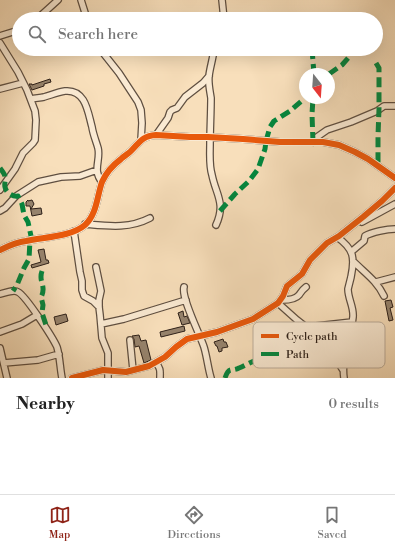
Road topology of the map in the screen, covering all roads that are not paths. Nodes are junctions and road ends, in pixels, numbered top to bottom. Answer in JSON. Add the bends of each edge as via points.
{"nodes":[{"id":1,"x":81,"y":0,"type":"edge"},
{"id":2,"x":222,"y":0,"type":"edge"},
{"id":3,"x":55,"y":1,"type":"edge"},
{"id":4,"x":44,"y":12,"type":"edge"},
{"id":5,"x":85,"y":12,"type":"edge"},
{"id":6,"x":223,"y":12,"type":"edge"},
{"id":7,"x":12,"y":32,"type":"edge"},
{"id":8,"x":0,"y":36,"type":"edge"},
{"id":9,"x":0,"y":43,"type":"edge"},
{"id":10,"x":106,"y":56,"type":"edge"},
{"id":11,"x":213,"y":56,"type":"edge"},
{"id":12,"x":209,"y":76,"type":"junction"},
{"id":13,"x":23,"y":83,"type":"junction"},
{"id":14,"x":0,"y":89,"type":"edge"},
{"id":15,"x":31,"y":98,"type":"junction"},
{"id":16,"x":395,"y":106,"type":"edge"},
{"id":17,"x":156,"y":135,"type":"junction"},
{"id":18,"x":210,"y":137,"type":"junction"},
{"id":19,"x":141,"y":140,"type":"junction"},
{"id":20,"x":313,"y":142,"type":"junction"},
{"id":21,"x":97,"y":170,"type":"junction"},
{"id":22,"x":395,"y":178,"type":"edge"},
{"id":23,"x":102,"y":182,"type":"junction"},
{"id":24,"x":395,"y":188,"type":"edge"},
{"id":25,"x":0,"y":190,"type":"edge"},
{"id":26,"x":395,"y":204,"type":"edge"},
{"id":27,"x":0,"y":211,"type":"edge"},
{"id":28,"x":150,"y":218,"type":"dead end"},
{"id":29,"x":85,"y":224,"type":"junction"},
{"id":30,"x":216,"y":225,"type":"dead end"},
{"id":31,"x":395,"y":229,"type":"edge"},
{"id":32,"x":74,"y":231,"type":"junction"},
{"id":33,"x":338,"y":236,"type":"junction"},
{"id":34,"x":0,"y":250,"type":"edge"},
{"id":35,"x":351,"y":252,"type":"junction"},
{"id":36,"x":354,"y":262,"type":"junction"},
{"id":37,"x":96,"y":267,"type":"dead end"},
{"id":38,"x":395,"y":277,"type":"edge"},
{"id":39,"x":376,"y":282,"type":"junction"},
{"id":40,"x":184,"y":287,"type":"dead end"},
{"id":41,"x":306,"y":287,"type":"dead end"},
{"id":42,"x":0,"y":294,"type":"edge"},
{"id":43,"x":384,"y":296,"type":"dead end"},
{"id":44,"x":186,"y":300,"type":"junction"},
{"id":45,"x":280,"y":301,"type":"junction"},
{"id":46,"x":99,"y":307,"type":"junction"},
{"id":47,"x":37,"y":315,"type":"junction"},
{"id":48,"x":299,"y":322,"type":"edge"},
{"id":49,"x":352,"y":322,"type":"edge"},
{"id":50,"x":101,"y":324,"type":"junction"},
{"id":51,"x":0,"y":332,"type":"edge"},
{"id":52,"x":200,"y":336,"type":"junction"},
{"id":53,"x":130,"y":340,"type":"dead end"},
{"id":54,"x":0,"y":348,"type":"edge"},
{"id":55,"x":59,"y":354,"type":"junction"},
{"id":56,"x":4,"y":363,"type":"junction"},
{"id":57,"x":156,"y":363,"type":"junction"},
{"id":58,"x":133,"y":370,"type":"junction"},
{"id":59,"x":343,"y":370,"type":"edge"},
{"id":60,"x":108,"y":371,"type":"junction"},
{"id":61,"x":0,"y":372,"type":"edge"},
{"id":62,"x":84,"y":376,"type":"edge"},
{"id":63,"x":7,"y":377,"type":"edge"},
{"id":64,"x":62,"y":378,"type":"edge"},
{"id":65,"x":72,"y":378,"type":"edge"},
{"id":66,"x":108,"y":378,"type":"edge"},
{"id":67,"x":160,"y":378,"type":"edge"},
{"id":68,"x":211,"y":378,"type":"edge"},
{"id":69,"x":344,"y":378,"type":"edge"}],
"edges":[{"from":1,"to":5,"type":"street"},
{"from":2,"to":6,"type":"street"},
{"from":3,"to":4,"type":"street"},
{"from":7,"to":8,"type":"street"},
{"from":9,"to":13,"type":"street"},
{"from":10,"to":19,"type":"street","via":[[138,102],[141,110]]},
{"from":11,"to":12,"type":"street"},
{"from":12,"to":17,"type":"street","via":[[172,110]]},
{"from":12,"to":18,"type":"street"},
{"from":13,"to":14,"type":"street"},
{"from":13,"to":15,"type":"street"},
{"from":15,"to":21,"type":"street","via":[[66,91],[76,93],[83,99],[99,152]]},
{"from":15,"to":25,"type":"street","via":[[36,120],[35,140],[23,153]]},
{"from":16,"to":20,"type":"street","via":[[384,106],[328,130]]},
{"from":17,"to":18,"type":"street"},
{"from":17,"to":19,"type":"street"},
{"from":18,"to":20,"type":"street"},
{"from":18,"to":30,"type":"street","via":[[210,169],[220,202],[220,214]]},
{"from":19,"to":23,"type":"street","via":[[113,166]]},
{"from":20,"to":22,"type":"street","via":[[339,145],[355,152]]},
{"from":21,"to":23,"type":"street"},
{"from":21,"to":27,"type":"street","via":[[80,176],[38,182],[16,196]]},
{"from":23,"to":29,"type":"street","via":[[92,215]]},
{"from":24,"to":33,"type":"street"},
{"from":26,"to":33,"type":"street"},
{"from":28,"to":29,"type":"street","via":[[137,224],[119,226]]},
{"from":29,"to":32,"type":"street"},
{"from":31,"to":35,"type":"street","via":[[365,236],[364,241]]},
{"from":32,"to":34,"type":"street","via":[[25,241]]},
{"from":32,"to":46,"type":"street","via":[[84,296]]},
{"from":33,"to":35,"type":"street"},
{"from":33,"to":45,"type":"street","via":[[310,260],[302,274],[287,286]]},
{"from":35,"to":36,"type":"street"},
{"from":36,"to":39,"type":"street"},
{"from":36,"to":49,"type":"street","via":[[348,289]]},
{"from":37,"to":46,"type":"street","via":[[101,291]]},
{"from":38,"to":39,"type":"street"},
{"from":39,"to":43,"type":"street"},
{"from":40,"to":44,"type":"street"},
{"from":41,"to":45,"type":"street","via":[[295,298]]},
{"from":42,"to":47,"type":"street","via":[[19,292]]},
{"from":44,"to":50,"type":"street"},
{"from":44,"to":52,"type":"street"},
{"from":45,"to":48,"type":"street"},
{"from":45,"to":52,"type":"street","via":[[248,321]]},
{"from":46,"to":50,"type":"street"},
{"from":47,"to":51,"type":"street"},
{"from":47,"to":55,"type":"street"},
{"from":50,"to":60,"type":"street","via":[[102,338],[108,354]]},
{"from":52,"to":57,"type":"street","via":[[182,342]]},
{"from":52,"to":68,"type":"street"},
{"from":53,"to":58,"type":"street"},
{"from":54,"to":56,"type":"street"},
{"from":55,"to":56,"type":"street","via":[[38,360]]},
{"from":55,"to":64,"type":"street"},
{"from":56,"to":63,"type":"street"},
{"from":57,"to":58,"type":"street"},
{"from":57,"to":67,"type":"street","via":[[161,372]]},
{"from":58,"to":60,"type":"street"},
{"from":59,"to":69,"type":"street"},
{"from":60,"to":62,"type":"street","via":[[102,370]]},
{"from":60,"to":66,"type":"street"},
{"from":61,"to":63,"type":"street"},
{"from":62,"to":65,"type":"street"}]}
